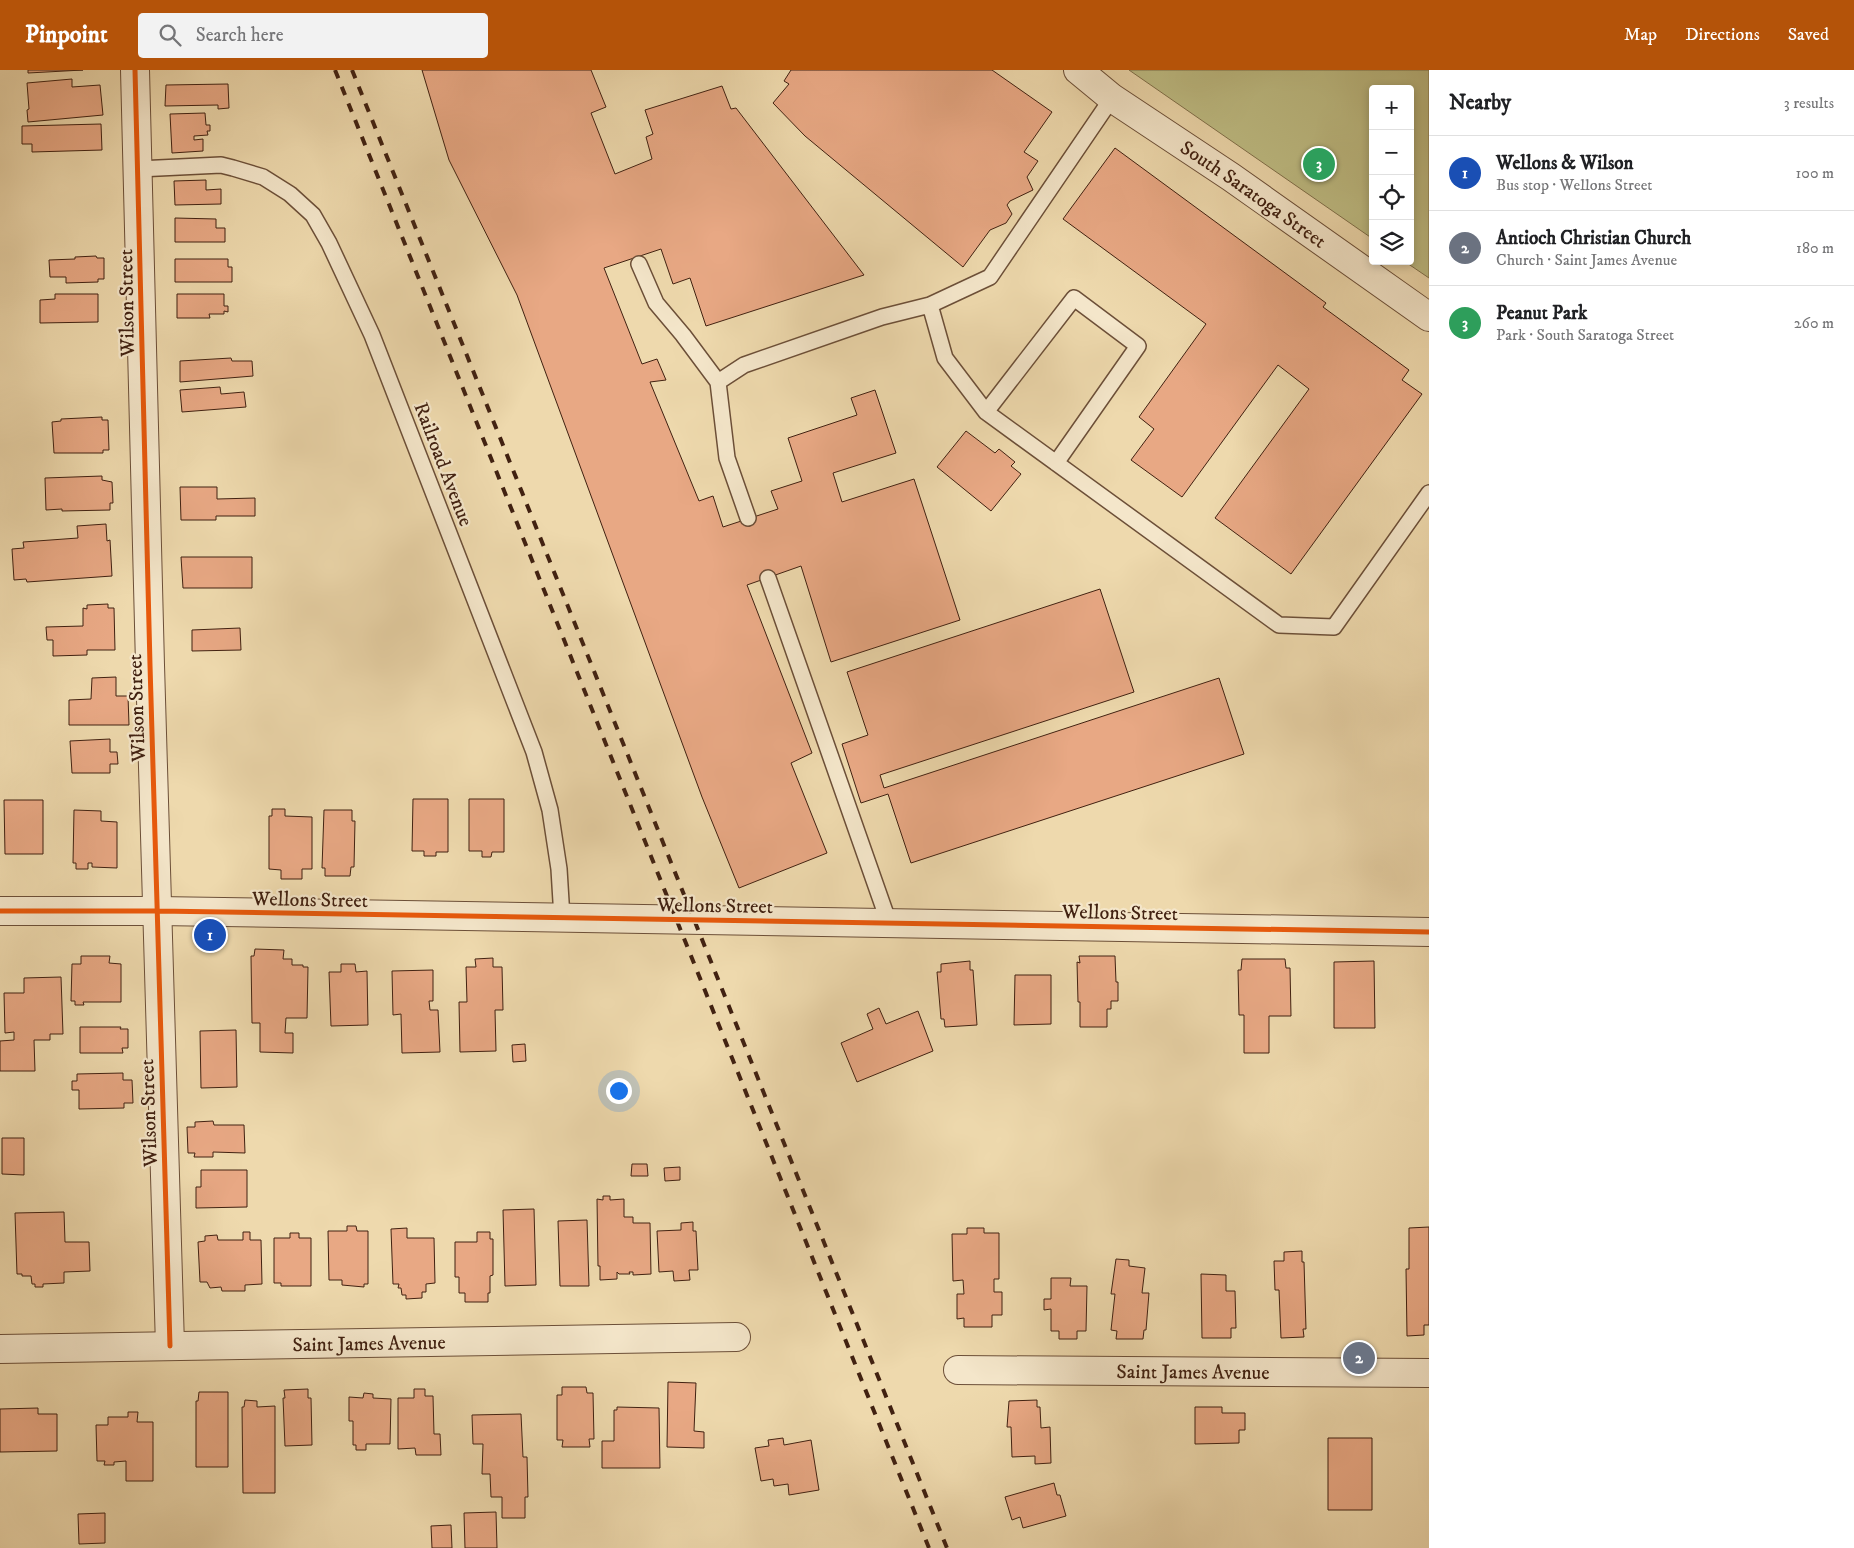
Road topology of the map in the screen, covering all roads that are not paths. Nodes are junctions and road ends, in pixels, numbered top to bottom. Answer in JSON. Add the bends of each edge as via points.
{"nodes":[{"id":1,"x":135,"y":70,"type":"edge"},
{"id":2,"x":1078,"y":70,"type":"edge"},
{"id":3,"x":1112,"y":98,"type":"junction"},
{"id":4,"x":138,"y":169,"type":"junction"},
{"id":5,"x":640,"y":264,"type":"dead end"},
{"id":6,"x":930,"y":305,"type":"junction"},
{"id":7,"x":1429,"y":317,"type":"edge"},
{"id":8,"x":718,"y":382,"type":"junction"},
{"id":9,"x":986,"y":412,"type":"junction"},
{"id":10,"x":1056,"y":463,"type":"junction"},
{"id":11,"x":1429,"y":493,"type":"edge"},
{"id":12,"x":748,"y":518,"type":"dead end"},
{"id":13,"x":768,"y":578,"type":"dead end"},
{"id":14,"x":0,"y":911,"type":"edge"},
{"id":15,"x":158,"y":911,"type":"junction"},
{"id":16,"x":562,"y":918,"type":"junction"},
{"id":17,"x":889,"y":923,"type":"junction"},
{"id":18,"x":1429,"y":932,"type":"edge"},
{"id":19,"x":736,"y":1337,"type":"dead end"},
{"id":20,"x":170,"y":1346,"type":"junction"},
{"id":21,"x":0,"y":1349,"type":"edge"},
{"id":22,"x":958,"y":1370,"type":"dead end"},
{"id":23,"x":1429,"y":1373,"type":"edge"}],
"edges":[{"from":1,"to":4,"type":"street","name":"Wilson Street"},
{"from":2,"to":3,"type":"street","name":"South Saratoga Street"},
{"from":3,"to":6,"type":"lane","via":[[990,277]]},
{"from":3,"to":7,"type":"street","name":"South Saratoga Street","via":[[1231,177]]},
{"from":4,"to":15,"type":"street","name":"Wilson Street"},
{"from":4,"to":16,"type":"lane","name":"Railroad Avenue","via":[[221,166],[263,177],[290,194],[312,215],[329,243],[372,335],[534,752],[550,810]]},
{"from":5,"to":8,"type":"lane","via":[[656,303]]},
{"from":6,"to":8,"type":"lane","via":[[882,317],[744,364]]},
{"from":6,"to":9,"type":"lane","via":[[945,358]]},
{"from":8,"to":12,"type":"lane","via":[[727,458]]},
{"from":9,"to":10,"type":"lane"},
{"from":9,"to":10,"type":"lane","via":[[1074,298],[1138,346]]},
{"from":10,"to":11,"type":"lane","via":[[1279,625],[1334,627]]},
{"from":13,"to":17,"type":"lane"},
{"from":14,"to":15,"type":"street","name":"Wellons Street"},
{"from":15,"to":16,"type":"street","name":"Wellons Street"},
{"from":15,"to":20,"type":"street","name":"Wilson Street"},
{"from":16,"to":17,"type":"street","name":"Wellons Street"},
{"from":17,"to":18,"type":"street","name":"Wellons Street"},
{"from":19,"to":20,"type":"street","name":"Saint James Avenue"},
{"from":20,"to":21,"type":"street","name":"Saint James Avenue"},
{"from":22,"to":23,"type":"street","name":"Saint James Avenue"}]}
